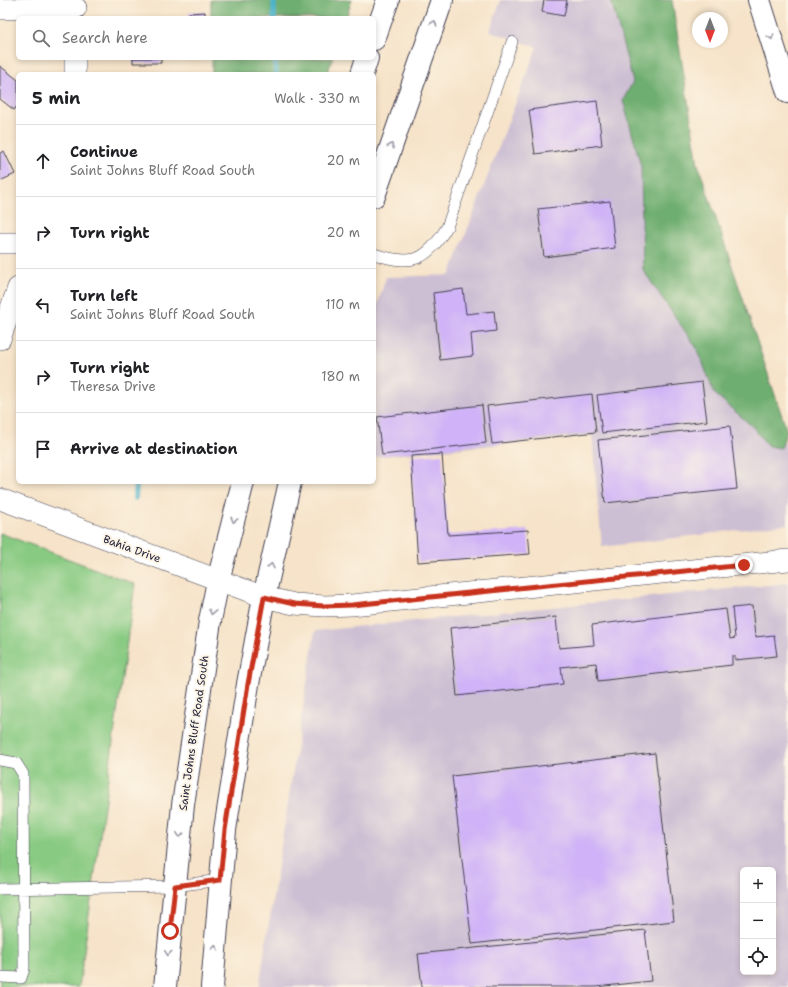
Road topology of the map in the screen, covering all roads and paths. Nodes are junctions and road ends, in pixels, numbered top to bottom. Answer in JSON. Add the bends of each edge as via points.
{"nodes":[{"id":1,"x":388,"y":0,"type":"edge"},
{"id":2,"x":442,"y":0,"type":"edge"},
{"id":3,"x":759,"y":0,"type":"edge"},
{"id":4,"x":0,"y":9,"type":"edge"},
{"id":5,"x":76,"y":9,"type":"edge"},
{"id":6,"x":376,"y":33,"type":"edge"},
{"id":7,"x":512,"y":42,"type":"dead end"},
{"id":8,"x":75,"y":60,"type":"edge"},
{"id":9,"x":366,"y":60,"type":"edge"},
{"id":10,"x":75,"y":72,"type":"edge"},
{"id":11,"x":363,"y":72,"type":"edge"},
{"id":12,"x":788,"y":92,"type":"edge"},
{"id":13,"x":376,"y":190,"type":"edge"},
{"id":14,"x":0,"y":243,"type":"edge"},
{"id":15,"x":16,"y":243,"type":"edge"},
{"id":16,"x":376,"y":254,"type":"edge"},
{"id":17,"x":16,"y":294,"type":"edge"},
{"id":18,"x":0,"y":339,"type":"edge"},
{"id":19,"x":242,"y":484,"type":"edge"},
{"id":20,"x":290,"y":484,"type":"edge"},
{"id":21,"x":0,"y":499,"type":"edge"},
{"id":22,"x":788,"y":560,"type":"edge"},
{"id":23,"x":218,"y":581,"type":"junction"},
{"id":24,"x":264,"y":597,"type":"junction"},
{"id":25,"x":0,"y":760,"type":"edge"},
{"id":26,"x":220,"y":880,"type":"junction"},
{"id":27,"x":175,"y":886,"type":"junction"},
{"id":28,"x":0,"y":889,"type":"edge"},
{"id":29,"x":24,"y":889,"type":"junction"},
{"id":30,"x":0,"y":977,"type":"edge"},
{"id":31,"x":164,"y":987,"type":"edge"},
{"id":32,"x":212,"y":987,"type":"edge"}],
"edges":[{"from":1,"to":6,"type":"main road"},
{"from":13,"to":2,"type":"main road","one_way":true},
{"from":3,"to":12,"type":"main road","one_way":true},
{"from":4,"to":5,"type":"street"},
{"from":7,"to":16,"type":"lane","via":[[447,227],[440,238],[428,252],[411,260],[398,260]]},
{"from":8,"to":10,"type":"street"},
{"from":9,"to":11,"type":"main road"},
{"from":14,"to":15,"type":"street"},
{"from":17,"to":18,"type":"street"},
{"from":19,"to":23,"type":"main road","name":"Saint Johns Bluff Road South","one_way":true},
{"from":24,"to":20,"type":"main road","one_way":true},
{"from":21,"to":23,"type":"street","name":"Bahia Drive"},
{"from":22,"to":24,"type":"street","name":"Bahia Drive","via":[[352,605],[294,604]]},
{"from":23,"to":24,"type":"street","name":"Bahia Drive"},
{"from":23,"to":27,"type":"main road","name":"Saint Johns Bluff Road South","one_way":true,"via":[[190,751]]},
{"from":24,"to":26,"type":"main road","via":[[239,738]]},
{"from":25,"to":29,"type":"lane","via":[[16,763],[23,774]]},
{"from":26,"to":27,"type":"lane"},
{"from":32,"to":26,"type":"main road","one_way":true},
{"from":27,"to":29,"type":"lane"},
{"from":27,"to":31,"type":"main road","name":"Saint Johns Bluff Road South","one_way":true},
{"from":28,"to":29,"type":"lane"},
{"from":29,"to":30,"type":"lane","via":[[24,969],[21,978]]}]}
